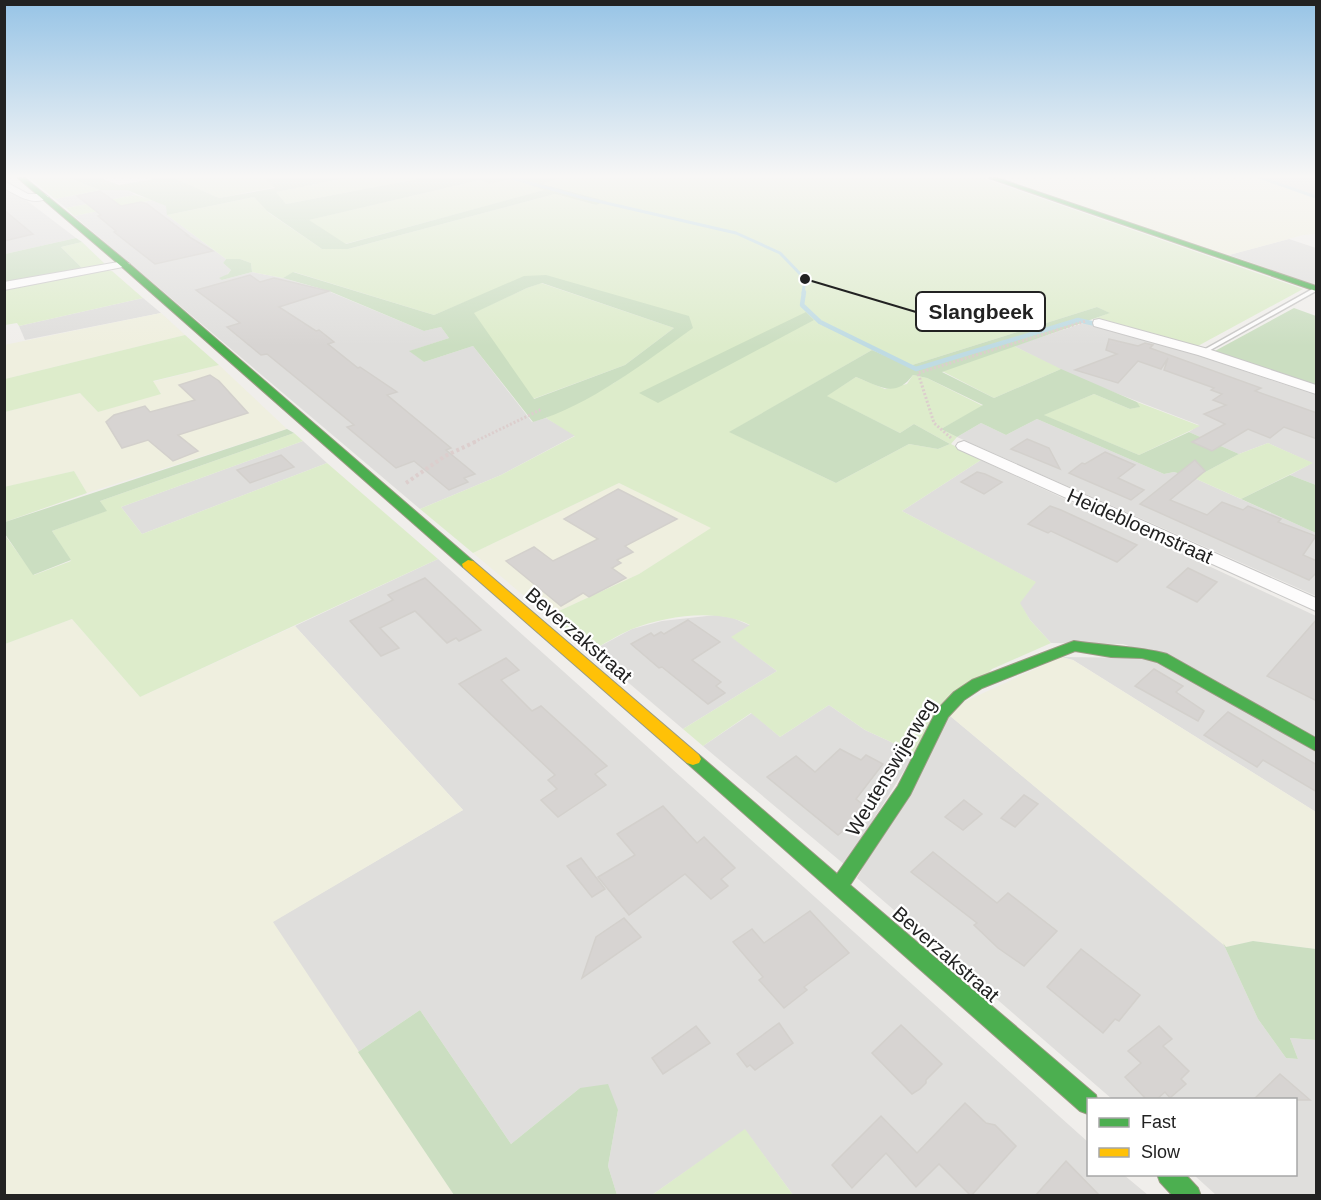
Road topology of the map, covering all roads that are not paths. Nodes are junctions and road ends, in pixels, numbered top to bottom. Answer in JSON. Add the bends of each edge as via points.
{"nodes":[{"id":1,"x":88,"y":234,"type":"edge"},
{"id":2,"x":1156,"y":234,"type":"edge"},
{"id":3,"x":124,"y":264,"type":"junction"},
{"id":4,"x":4,"y":286,"type":"edge"},
{"id":5,"x":1317,"y":289,"type":"edge"},
{"id":6,"x":1099,"y":323,"type":"road end"},
{"id":7,"x":1203,"y":352,"type":"junction"},
{"id":8,"x":1317,"y":390,"type":"edge"},
{"id":9,"x":964,"y":446,"type":"road end"},
{"id":10,"x":1317,"y":605,"type":"edge"},
{"id":11,"x":1317,"y":745,"type":"edge"},
{"id":12,"x":839,"y":886,"type":"junction"},
{"id":13,"x":1087,"y":1101,"type":"edge"},
{"id":14,"x":1170,"y":1176,"type":"edge"},
{"id":15,"x":1190,"y":1196,"type":"edge"}],
"edges":[{"from":1,"to":3,"type":"street","name":"Beverzakstraat"},
{"from":2,"to":5,"type":"street"},
{"from":3,"to":4,"type":"street"},
{"from":3,"to":12,"type":"street","name":"Beverzakstraat"},
{"from":5,"to":7,"type":"lane"},
{"from":6,"to":7,"type":"street"},
{"from":7,"to":8,"type":"street"},
{"from":9,"to":10,"type":"street","name":"Heidebloemstraat"},
{"from":11,"to":12,"type":"street","name":"Weutenswijerweg","via":[[1162,658],[1074,646],[977,684],[959,696],[942,714],[904,790]]},
{"from":12,"to":13,"type":"street","name":"Beverzakstraat"},
{"from":14,"to":15,"type":"street"}]}
